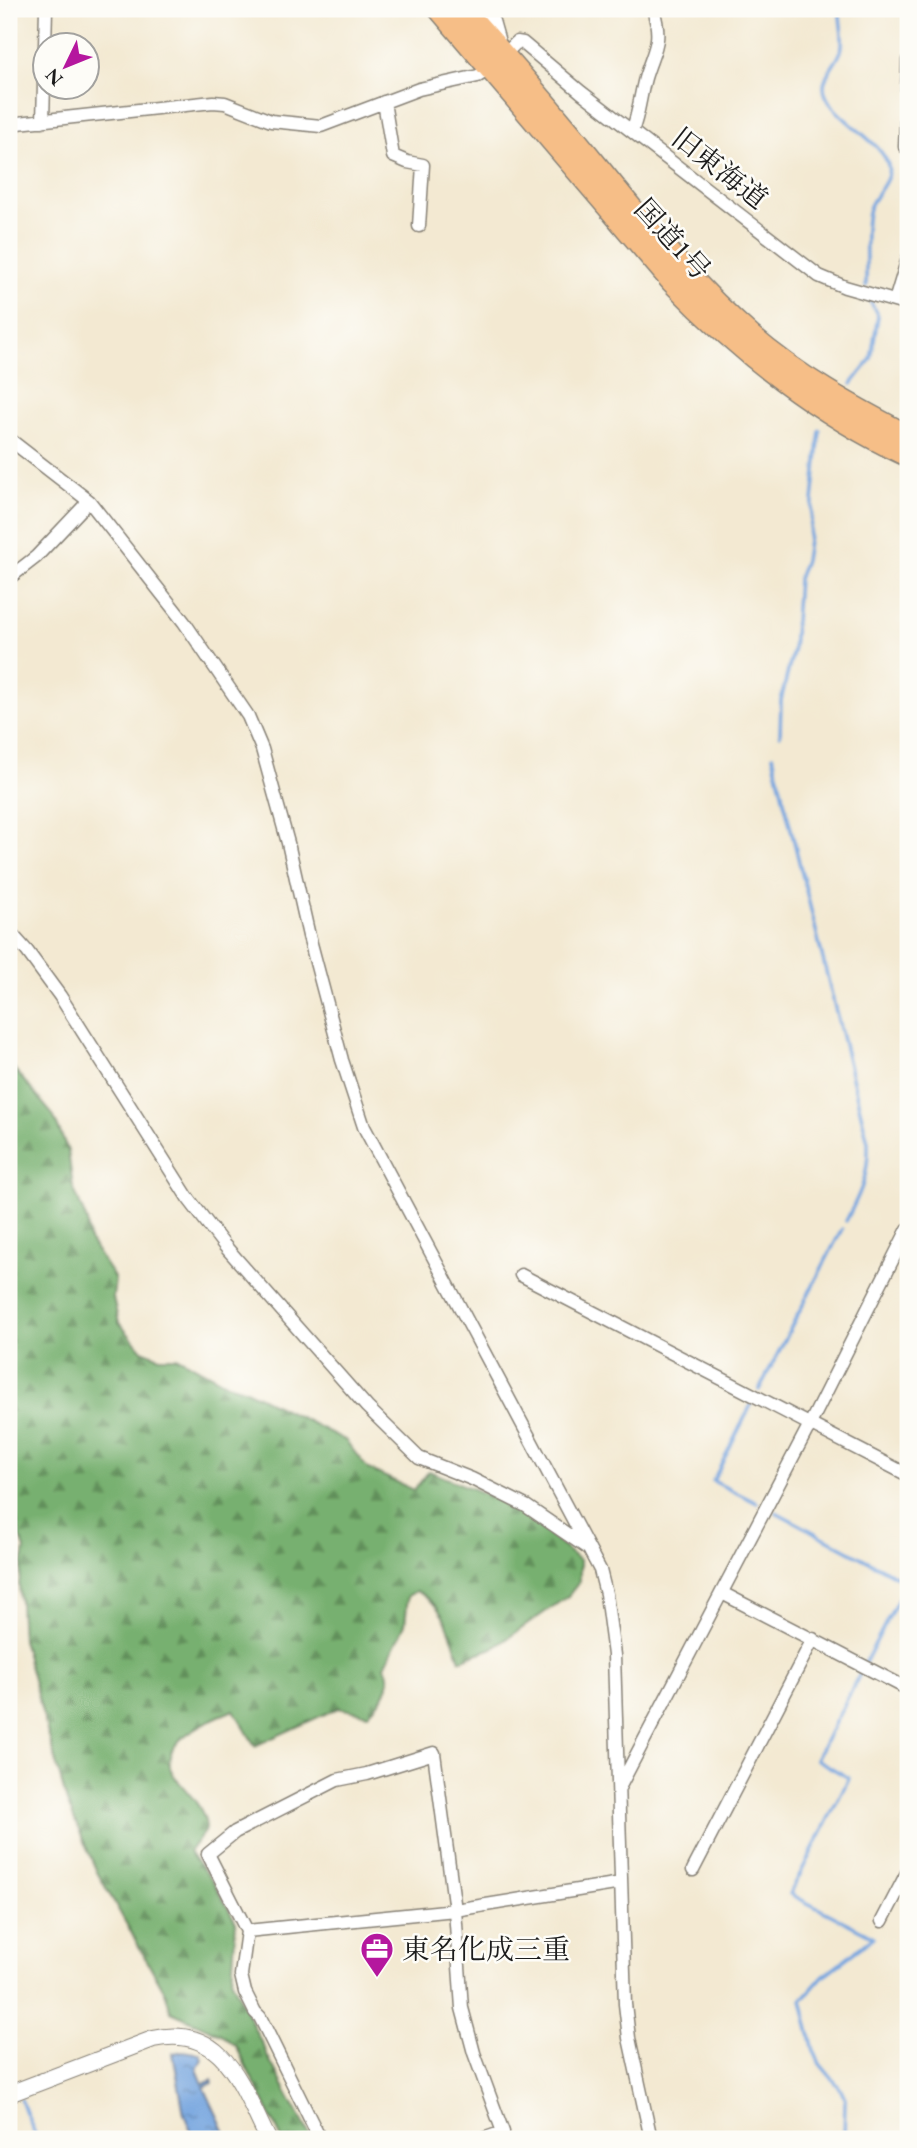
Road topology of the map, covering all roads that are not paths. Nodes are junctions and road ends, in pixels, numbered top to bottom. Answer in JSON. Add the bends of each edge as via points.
{"nodes":[{"id":1,"x":46,"y":9,"type":"edge"},
{"id":2,"x":439,"y":9,"type":"edge"},
{"id":3,"x":463,"y":9,"type":"edge"},
{"id":4,"x":484,"y":9,"type":"edge"},
{"id":5,"x":653,"y":9,"type":"edge"},
{"id":6,"x":504,"y":55,"type":"junction"},
{"id":7,"x":908,"y":60,"type":"edge"},
{"id":8,"x":384,"y":102,"type":"junction"},
{"id":9,"x":43,"y":121,"type":"junction"},
{"id":10,"x":9,"y":124,"type":"edge"},
{"id":11,"x":632,"y":131,"type":"junction"},
{"id":12,"x":908,"y":147,"type":"edge"},
{"id":13,"x":419,"y":226,"type":"dead end"},
{"id":14,"x":908,"y":258,"type":"edge"},
{"id":15,"x":895,"y":301,"type":"junction"},
{"id":16,"x":908,"y":305,"type":"edge"},
{"id":17,"x":710,"y":309,"type":"junction"},
{"id":18,"x":908,"y":436,"type":"edge"},
{"id":19,"x":9,"y":439,"type":"edge"},
{"id":20,"x":908,"y":456,"type":"edge"},
{"id":21,"x":89,"y":500,"type":"junction"},
{"id":22,"x":9,"y":578,"type":"edge"},
{"id":23,"x":9,"y":931,"type":"edge"},
{"id":24,"x":908,"y":1229,"type":"edge"},
{"id":25,"x":903,"y":1255,"type":"edge"},
{"id":26,"x":521,"y":1275,"type":"dead end"},
{"id":27,"x":810,"y":1424,"type":"junction"},
{"id":28,"x":908,"y":1475,"type":"edge"},
{"id":29,"x":589,"y":1549,"type":"junction"},
{"id":30,"x":722,"y":1593,"type":"junction"},
{"id":31,"x":813,"y":1639,"type":"junction"},
{"id":32,"x":908,"y":1689,"type":"edge"},
{"id":33,"x":619,"y":1788,"type":"junction"},
{"id":34,"x":694,"y":1870,"type":"dead end"},
{"id":35,"x":908,"y":1871,"type":"edge"},
{"id":36,"x":621,"y":1882,"type":"junction"},
{"id":37,"x":455,"y":1910,"type":"junction"},
{"id":38,"x":882,"y":1921,"type":"dead end"},
{"id":39,"x":247,"y":1931,"type":"junction"},
{"id":40,"x":9,"y":2094,"type":"edge"},
{"id":41,"x":268,"y":2139,"type":"edge"},
{"id":42,"x":320,"y":2139,"type":"edge"},
{"id":43,"x":484,"y":2139,"type":"edge"},
{"id":44,"x":651,"y":2139,"type":"edge"}],
"edges":[{"from":1,"to":9,"type":"street"},
{"from":2,"to":6,"type":"highway","name":"国道1号"},
{"from":3,"to":6,"type":"highway","name":"国道1号"},
{"from":4,"to":6,"type":"street"},
{"from":5,"to":11,"type":"street","via":[[659,31],[656,50]]},
{"from":6,"to":8,"type":"street","via":[[478,76]]},
{"from":6,"to":11,"type":"street","name":"旧東海道","via":[[523,43]]},
{"from":6,"to":17,"type":"highway","name":"国道1号","via":[[672,282]]},
{"from":7,"to":12,"type":"street"},
{"from":8,"to":9,"type":"street","via":[[321,126],[271,121],[213,102]]},
{"from":8,"to":13,"type":"street","via":[[393,156],[423,164]]},
{"from":9,"to":10,"type":"street"},
{"from":11,"to":15,"type":"street","name":"旧東海道","via":[[819,276]]},
{"from":14,"to":15,"type":"street"},
{"from":15,"to":16,"type":"street","name":"旧東海道"},
{"from":17,"to":18,"type":"highway","name":"国道1号","via":[[790,367]]},
{"from":17,"to":20,"type":"highway","name":"国道1号","via":[[780,380]]},
{"from":19,"to":21,"type":"street"},
{"from":21,"to":22,"type":"street","via":[[36,557]]},
{"from":21,"to":29,"type":"street","via":[[184,622],[257,734],[339,1049],[364,1127]]},
{"from":23,"to":29,"type":"street","via":[[60,996],[195,1207],[367,1407],[419,1458],[526,1506]]},
{"from":24,"to":25,"type":"street"},
{"from":25,"to":27,"type":"street"},
{"from":26,"to":27,"type":"street"},
{"from":27,"to":28,"type":"street"},
{"from":27,"to":30,"type":"street"},
{"from":29,"to":33,"type":"street","via":[[606,1594],[614,1655]]},
{"from":30,"to":31,"type":"street"},
{"from":30,"to":33,"type":"street"},
{"from":31,"to":32,"type":"street"},
{"from":31,"to":34,"type":"street"},
{"from":33,"to":36,"type":"street"},
{"from":35,"to":38,"type":"street"},
{"from":36,"to":37,"type":"street"},
{"from":36,"to":44,"type":"street","via":[[625,2004]]},
{"from":37,"to":39,"type":"street"},
{"from":37,"to":39,"type":"street","via":[[434,1753],[337,1780],[235,1832],[208,1854]]},
{"from":37,"to":43,"type":"street","via":[[459,1985],[468,2035],[503,2132]]},
{"from":39,"to":42,"type":"street","via":[[242,1968],[245,1992]]},
{"from":40,"to":41,"type":"street","via":[[153,2039],[177,2036],[199,2041],[223,2056]]}]}
